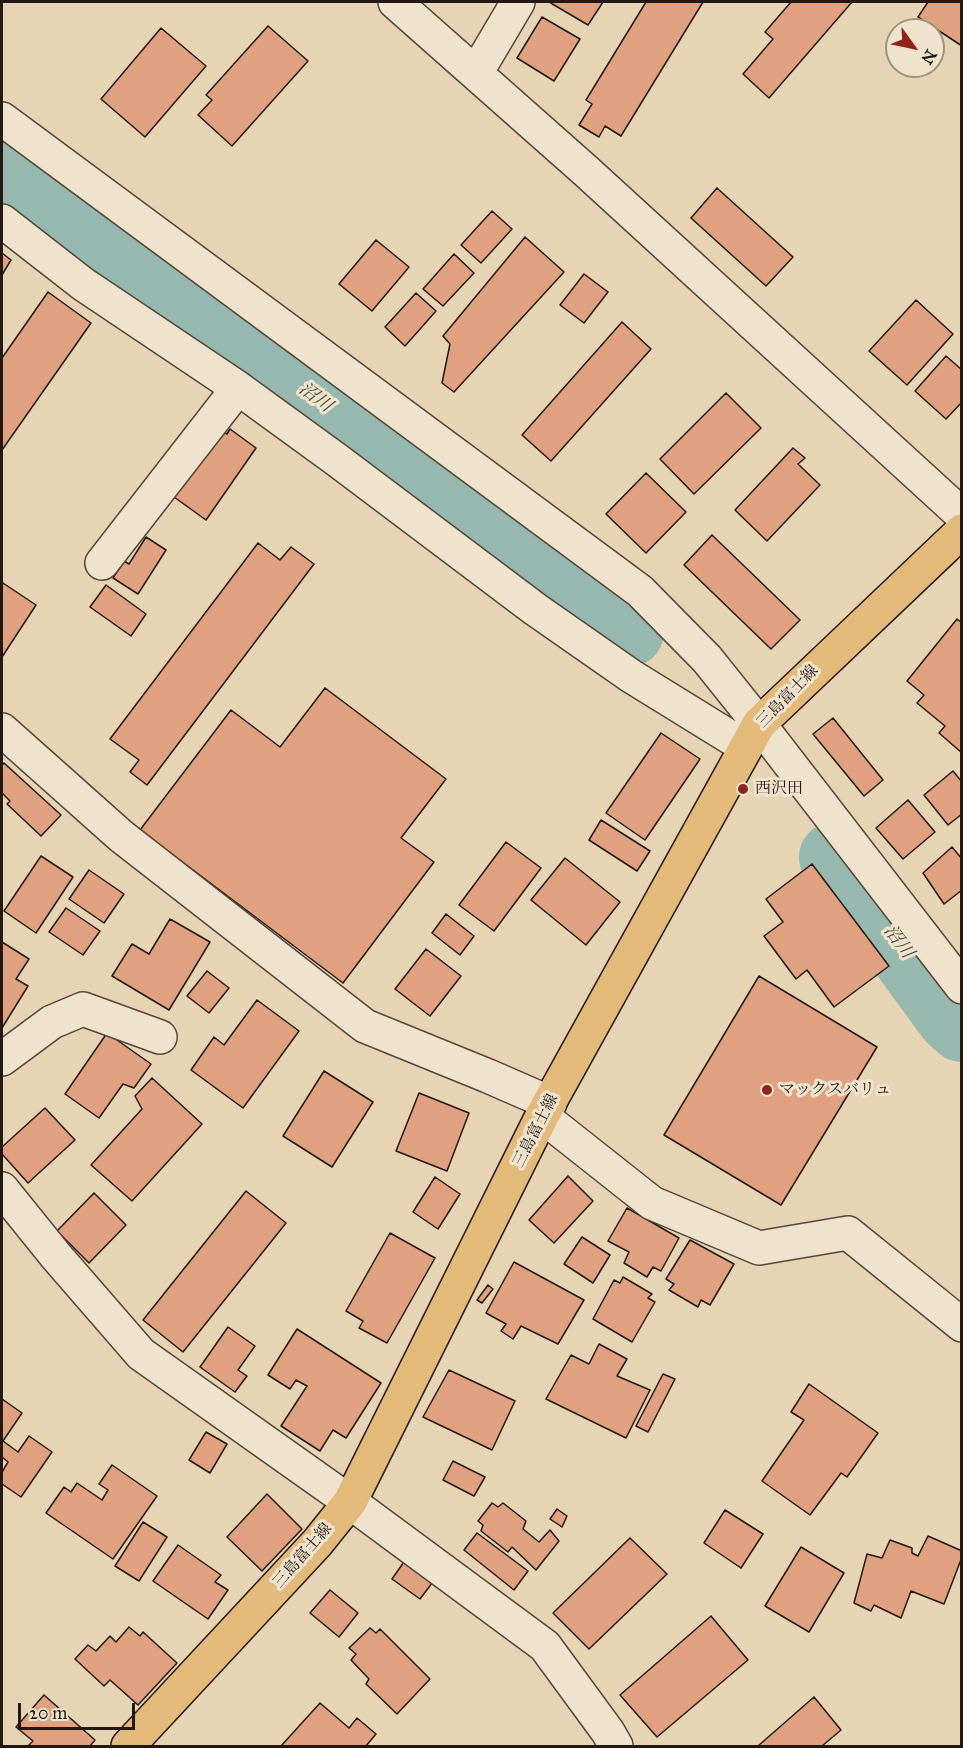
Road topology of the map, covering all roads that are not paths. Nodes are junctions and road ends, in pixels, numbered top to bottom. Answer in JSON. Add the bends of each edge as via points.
{"nodes":[{"id":1,"x":395,"y":2,"type":"edge"},
{"id":2,"x":518,"y":2,"type":"edge"},
{"id":3,"x":476,"y":73,"type":"junction"},
{"id":4,"x":2,"y":119,"type":"edge"},
{"id":5,"x":2,"y":221,"type":"edge"},
{"id":6,"x":238,"y":388,"type":"junction"},
{"id":7,"x":962,"y":515,"type":"edge"},
{"id":8,"x":962,"y":531,"type":"edge"},
{"id":9,"x":102,"y":562,"type":"dead end"},
{"id":10,"x":2,"y":730,"type":"edge"},
{"id":11,"x":752,"y":735,"type":"junction"},
{"id":12,"x":962,"y":987,"type":"edge"},
{"id":13,"x":160,"y":1037,"type":"dead end"},
{"id":14,"x":2,"y":1059,"type":"edge"},
{"id":15,"x":546,"y":1110,"type":"junction"},
{"id":16,"x":2,"y":1189,"type":"edge"},
{"id":17,"x":962,"y":1325,"type":"edge"},
{"id":18,"x":350,"y":1502,"type":"junction"},
{"id":19,"x":128,"y":1746,"type":"edge"},
{"id":20,"x":616,"y":1746,"type":"edge"}],
"edges":[{"from":1,"to":3,"type":"street"},
{"from":2,"to":3,"type":"street"},
{"from":3,"to":7,"type":"street"},
{"from":4,"to":11,"type":"street","via":[[640,591],[707,659]]},
{"from":5,"to":6,"type":"street","via":[[83,284]]},
{"from":6,"to":9,"type":"street"},
{"from":6,"to":11,"type":"street","via":[[631,676]]},
{"from":8,"to":11,"type":"main road","name":"三島富士線"},
{"from":10,"to":15,"type":"street","via":[[121,836],[365,1026],[488,1076]]},
{"from":11,"to":12,"type":"street"},
{"from":11,"to":15,"type":"main road","name":"三島富士線"},
{"from":13,"to":14,"type":"street","via":[[83,1009],[52,1023]]},
{"from":15,"to":17,"type":"street","via":[[652,1203],[759,1248],[848,1233]]},
{"from":15,"to":18,"type":"main road","name":"三島富士線"},
{"from":16,"to":18,"type":"street","via":[[141,1354]]},
{"from":18,"to":19,"type":"main road","name":"三島富士線","via":[[317,1543]]},
{"from":18,"to":20,"type":"street","via":[[545,1646]]}]}
